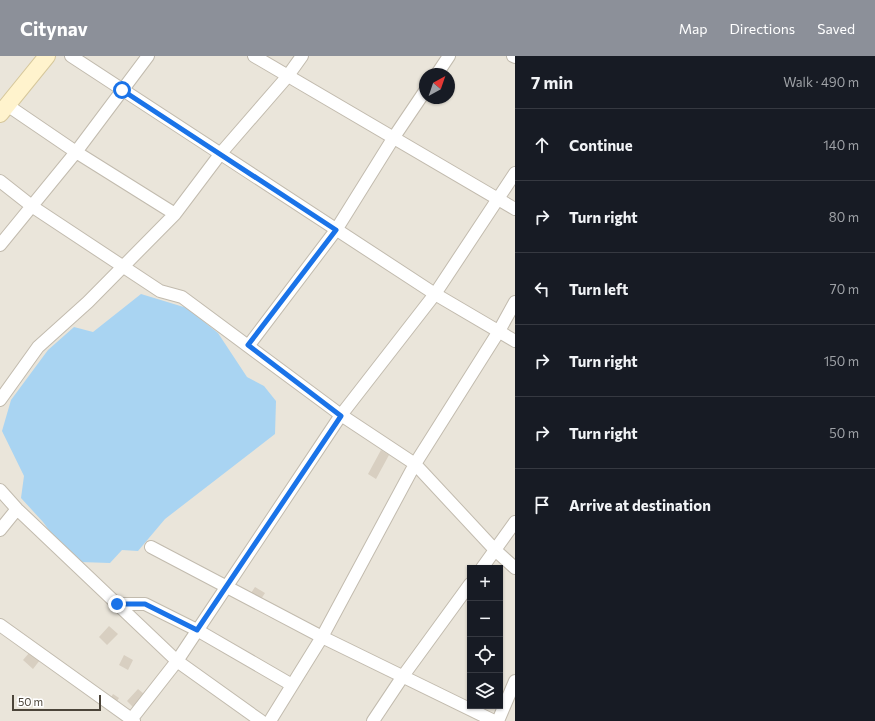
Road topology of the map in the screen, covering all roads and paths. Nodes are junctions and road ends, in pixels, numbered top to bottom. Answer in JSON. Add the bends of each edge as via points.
{"nodes":[{"id":1,"x":46,"y":56,"type":"edge"},
{"id":2,"x":71,"y":56,"type":"edge"},
{"id":3,"x":148,"y":56,"type":"edge"},
{"id":4,"x":254,"y":56,"type":"edge"},
{"id":5,"x":302,"y":56,"type":"edge"},
{"id":6,"x":449,"y":56,"type":"edge"},
{"id":7,"x":441,"y":68,"type":"edge"},
{"id":8,"x":287,"y":77,"type":"junction"},
{"id":9,"x":122,"y":90,"type":"junction"},
{"id":10,"x":419,"y":101,"type":"edge"},
{"id":11,"x":4,"y":110,"type":"edge"},
{"id":12,"x":394,"y":137,"type":"junction"},
{"id":13,"x":76,"y":152,"type":"junction"},
{"id":14,"x":221,"y":153,"type":"junction"},
{"id":15,"x":515,"y":173,"type":"edge"},
{"id":16,"x":0,"y":181,"type":"edge"},
{"id":17,"x":498,"y":198,"type":"junction"},
{"id":18,"x":33,"y":207,"type":"junction"},
{"id":19,"x":515,"y":209,"type":"edge"},
{"id":20,"x":174,"y":214,"type":"junction"},
{"id":21,"x":336,"y":230,"type":"junction"},
{"id":22,"x":0,"y":245,"type":"edge"},
{"id":23,"x":122,"y":267,"type":"junction"},
{"id":24,"x":435,"y":294,"type":"junction"},
{"id":25,"x":515,"y":302,"type":"edge"},
{"id":26,"x":499,"y":331,"type":"junction"},
{"id":27,"x":515,"y":341,"type":"edge"},
{"id":28,"x":248,"y":345,"type":"junction"},
{"id":29,"x":0,"y":400,"type":"edge"},
{"id":30,"x":341,"y":416,"type":"junction"},
{"id":31,"x":415,"y":464,"type":"junction"},
{"id":32,"x":0,"y":490,"type":"edge"},
{"id":33,"x":17,"y":509,"type":"junction"},
{"id":34,"x":515,"y":522,"type":"edge"},
{"id":35,"x":0,"y":530,"type":"edge"},
{"id":36,"x":151,"y":547,"type":"dead end"},
{"id":37,"x":495,"y":550,"type":"junction"},
{"id":38,"x":484,"y":565,"type":"edge"},
{"id":39,"x":515,"y":568,"type":"edge"},
{"id":40,"x":227,"y":586,"type":"junction"},
{"id":41,"x":467,"y":588,"type":"edge"},
{"id":42,"x":117,"y":604,"type":"junction"},
{"id":43,"x":0,"y":625,"type":"edge"},
{"id":44,"x":197,"y":630,"type":"junction"},
{"id":45,"x":322,"y":637,"type":"junction"},
{"id":46,"x":177,"y":661,"type":"junction"},
{"id":47,"x":403,"y":676,"type":"junction"},
{"id":48,"x":515,"y":681,"type":"edge"},
{"id":49,"x":292,"y":685,"type":"junction"},
{"id":50,"x":132,"y":720,"type":"edge"},
{"id":51,"x":261,"y":721,"type":"edge"},
{"id":52,"x":270,"y":721,"type":"edge"},
{"id":53,"x":373,"y":721,"type":"edge"},
{"id":54,"x":494,"y":721,"type":"edge"},
{"id":55,"x":498,"y":721,"type":"edge"}],
"edges":[{"from":1,"to":11,"type":"street"},
{"from":2,"to":9,"type":"street"},
{"from":3,"to":9,"type":"street"},
{"from":4,"to":8,"type":"street"},
{"from":5,"to":8,"type":"street"},
{"from":6,"to":7,"type":"street"},
{"from":8,"to":12,"type":"street"},
{"from":8,"to":14,"type":"street"},
{"from":9,"to":13,"type":"street"},
{"from":9,"to":14,"type":"street"},
{"from":10,"to":12,"type":"street"},
{"from":11,"to":13,"type":"street"},
{"from":12,"to":17,"type":"street"},
{"from":12,"to":21,"type":"street"},
{"from":13,"to":18,"type":"street"},
{"from":13,"to":20,"type":"street"},
{"from":14,"to":20,"type":"street"},
{"from":14,"to":21,"type":"street"},
{"from":15,"to":17,"type":"street"},
{"from":16,"to":18,"type":"street"},
{"from":17,"to":19,"type":"street"},
{"from":17,"to":24,"type":"street"},
{"from":18,"to":22,"type":"street"},
{"from":18,"to":23,"type":"street"},
{"from":20,"to":23,"type":"street"},
{"from":21,"to":24,"type":"street"},
{"from":21,"to":28,"type":"street"},
{"from":23,"to":28,"type":"street","via":[[160,291],[182,297]]},
{"from":23,"to":29,"type":"street","via":[[38,347]]},
{"from":24,"to":26,"type":"street"},
{"from":24,"to":30,"type":"street"},
{"from":25,"to":26,"type":"street"},
{"from":26,"to":27,"type":"street"},
{"from":26,"to":31,"type":"street"},
{"from":28,"to":30,"type":"street"},
{"from":30,"to":31,"type":"street"},
{"from":30,"to":40,"type":"street"},
{"from":31,"to":37,"type":"street"},
{"from":31,"to":45,"type":"street"},
{"from":32,"to":33,"type":"street"},
{"from":33,"to":35,"type":"street"},
{"from":33,"to":42,"type":"street"},
{"from":34,"to":37,"type":"street"},
{"from":36,"to":40,"type":"street"},
{"from":37,"to":38,"type":"street"},
{"from":37,"to":39,"type":"street"},
{"from":40,"to":44,"type":"street"},
{"from":40,"to":45,"type":"street"},
{"from":41,"to":47,"type":"street"},
{"from":42,"to":44,"type":"street","via":[[145,604]]},
{"from":42,"to":46,"type":"street"},
{"from":43,"to":50,"type":"street"},
{"from":44,"to":46,"type":"street"},
{"from":44,"to":49,"type":"street"},
{"from":45,"to":47,"type":"street"},
{"from":45,"to":49,"type":"street"},
{"from":46,"to":50,"type":"street"},
{"from":46,"to":51,"type":"street"},
{"from":47,"to":53,"type":"street"},
{"from":47,"to":54,"type":"street"},
{"from":48,"to":55,"type":"street"},
{"from":49,"to":52,"type":"street"}]}
